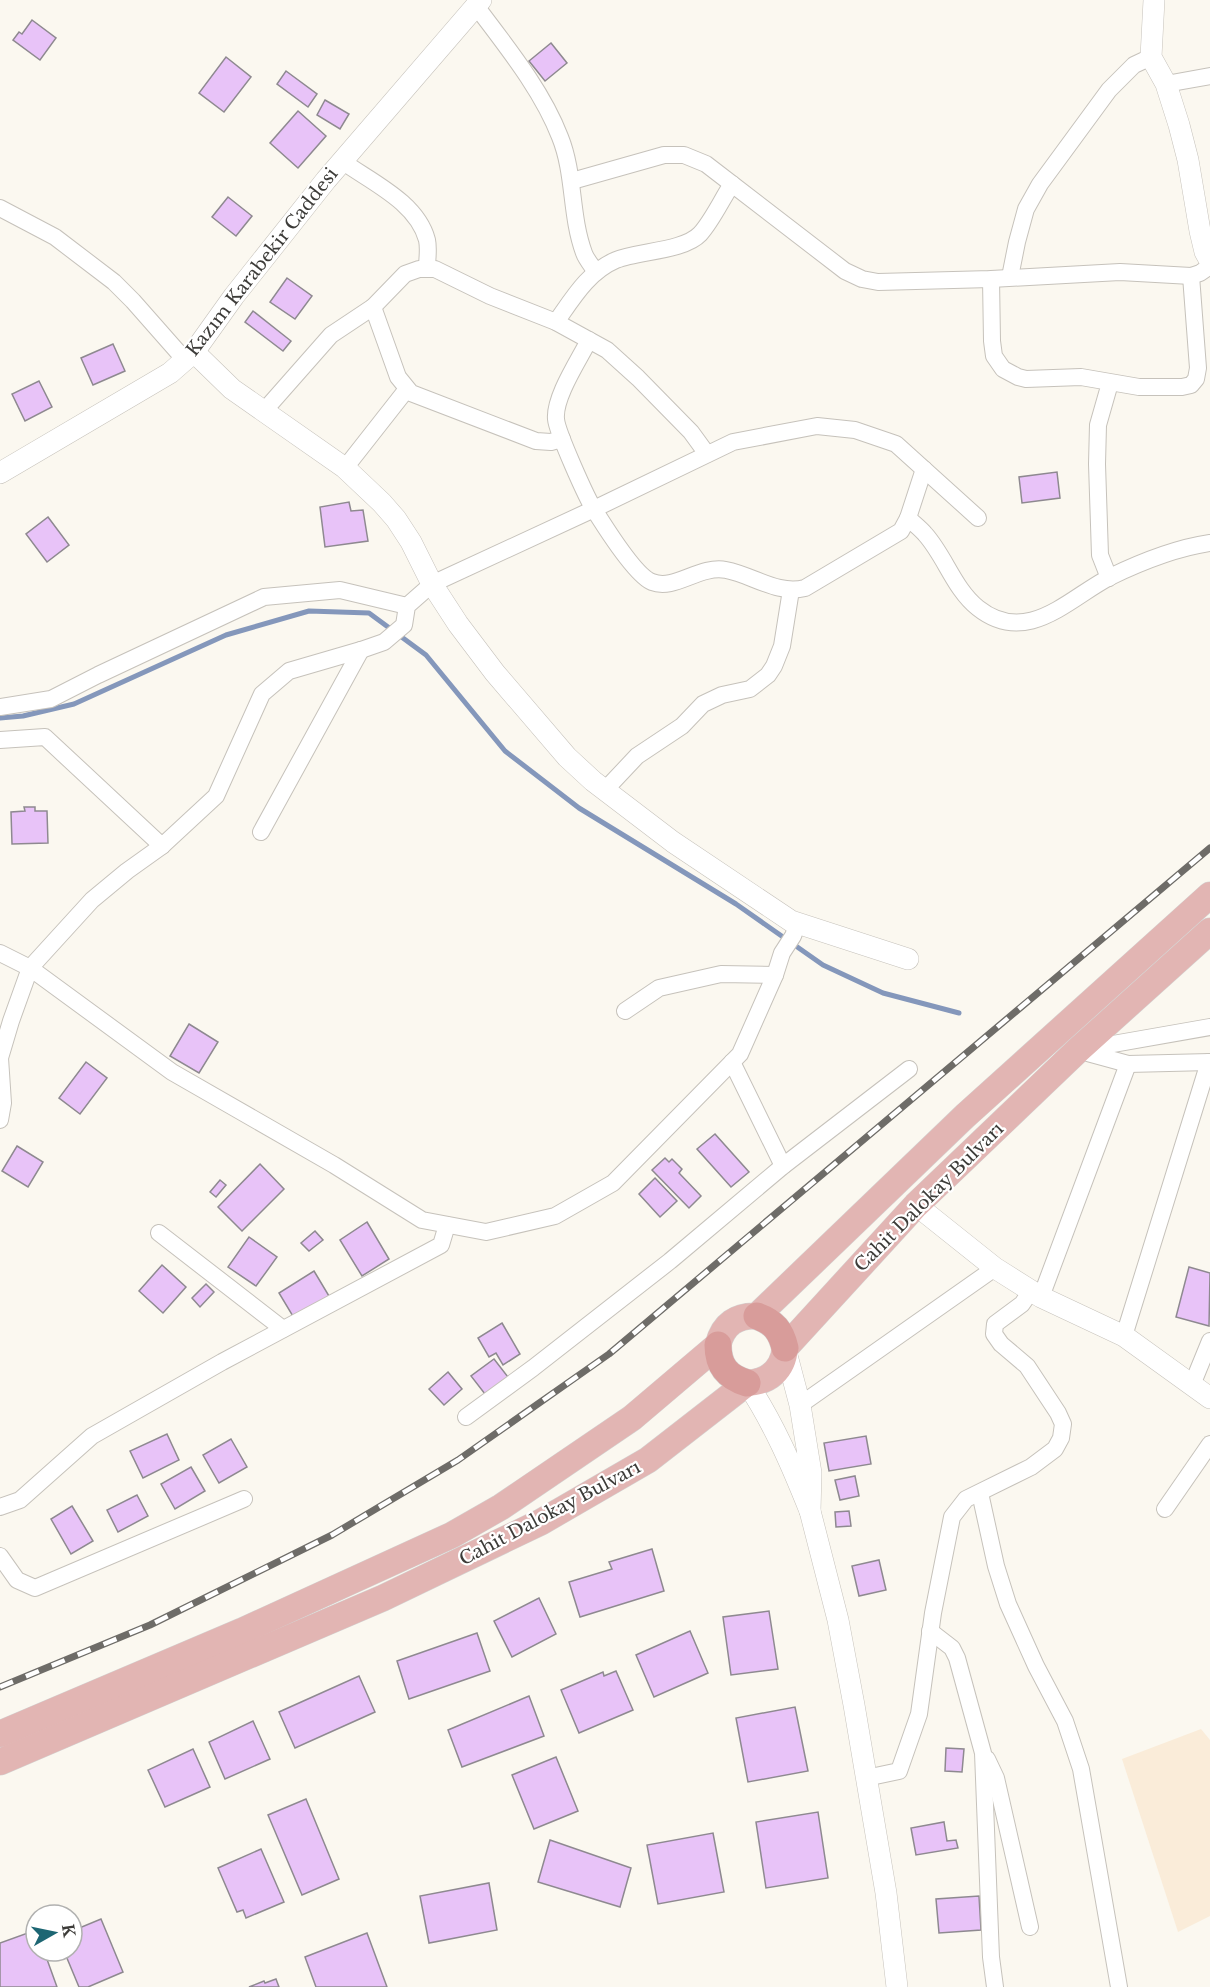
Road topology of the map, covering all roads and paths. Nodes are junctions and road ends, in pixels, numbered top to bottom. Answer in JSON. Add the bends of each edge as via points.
{"nodes":[{"id":1,"x":1154,"y":0,"type":"edge"},
{"id":2,"x":479,"y":3,"type":"edge"},
{"id":3,"x":1151,"y":57,"type":"junction"},
{"id":4,"x":1210,"y":76,"type":"edge"},
{"id":5,"x":1166,"y":84,"type":"junction"},
{"id":6,"x":342,"y":161,"type":"junction"},
{"id":7,"x":572,"y":180,"type":"junction"},
{"id":8,"x":732,"y":184,"type":"junction"},
{"id":9,"x":0,"y":208,"type":"edge"},
{"id":10,"x":1210,"y":263,"type":"edge"},
{"id":11,"x":427,"y":268,"type":"junction"},
{"id":12,"x":596,"y":272,"type":"junction"},
{"id":13,"x":1191,"y":276,"type":"junction"},
{"id":14,"x":1010,"y":277,"type":"junction"},
{"id":15,"x":991,"y":279,"type":"junction"},
{"id":16,"x":373,"y":307,"type":"junction"},
{"id":17,"x":556,"y":322,"type":"junction"},
{"id":18,"x":589,"y":340,"type":"junction"},
{"id":19,"x":189,"y":356,"type":"junction"},
{"id":20,"x":1110,"y":383,"type":"junction"},
{"id":21,"x":406,"y":389,"type":"junction"},
{"id":22,"x":264,"y":411,"type":"junction"},
{"id":23,"x":562,"y":439,"type":"junction"},
{"id":24,"x":707,"y":454,"type":"junction"},
{"id":25,"x":345,"y":468,"type":"junction"},
{"id":26,"x":924,"y":470,"type":"junction"},
{"id":27,"x":0,"y":473,"type":"edge"},
{"id":28,"x":594,"y":509,"type":"junction"},
{"id":29,"x":908,"y":518,"type":"junction"},
{"id":30,"x":978,"y":518,"type":"dead end"},
{"id":31,"x":1210,"y":543,"type":"edge"},
{"id":32,"x":1109,"y":578,"type":"junction"},
{"id":33,"x":432,"y":585,"type":"junction"},
{"id":34,"x":791,"y":590,"type":"junction"},
{"id":35,"x":407,"y":606,"type":"junction"},
{"id":36,"x":361,"y":650,"type":"junction"},
{"id":37,"x":0,"y":707,"type":"edge"},
{"id":38,"x":0,"y":740,"type":"edge"},
{"id":39,"x":605,"y":790,"type":"junction"},
{"id":40,"x":261,"y":832,"type":"dead end"},
{"id":41,"x":162,"y":846,"type":"junction"},
{"id":42,"x":1210,"y":895,"type":"edge"},
{"id":43,"x":795,"y":929,"type":"junction"},
{"id":44,"x":1210,"y":931,"type":"edge"},
{"id":45,"x":0,"y":953,"type":"edge"},
{"id":46,"x":908,"y":959,"type":"dead end"},
{"id":47,"x":30,"y":968,"type":"junction"},
{"id":48,"x":775,"y":975,"type":"junction"},
{"id":49,"x":625,"y":1011,"type":"dead end"},
{"id":50,"x":1210,"y":1027,"type":"edge"},
{"id":51,"x":1078,"y":1050,"type":"junction"},
{"id":52,"x":732,"y":1062,"type":"junction"},
{"id":53,"x":1209,"y":1062,"type":"edge"},
{"id":54,"x":1128,"y":1064,"type":"junction"},
{"id":55,"x":909,"y":1069,"type":"dead end"},
{"id":56,"x":0,"y":1120,"type":"edge"},
{"id":57,"x":783,"y":1166,"type":"junction"},
{"id":58,"x":916,"y":1205,"type":"junction"},
{"id":59,"x":447,"y":1225,"type":"junction"},
{"id":60,"x":159,"y":1233,"type":"dead end"},
{"id":61,"x":995,"y":1268,"type":"junction"},
{"id":62,"x":1036,"y":1294,"type":"junction"},
{"id":63,"x":757,"y":1316,"type":"junction"},
{"id":64,"x":283,"y":1329,"type":"junction"},
{"id":65,"x":1124,"y":1336,"type":"junction"},
{"id":66,"x":1210,"y":1341,"type":"edge"},
{"id":67,"x":718,"y":1345,"type":"junction"},
{"id":68,"x":785,"y":1348,"type":"junction"},
{"id":69,"x":747,"y":1383,"type":"junction"},
{"id":70,"x":1192,"y":1385,"type":"junction"},
{"id":71,"x":1210,"y":1398,"type":"edge"},
{"id":72,"x":801,"y":1405,"type":"junction"},
{"id":73,"x":466,"y":1417,"type":"dead end"},
{"id":74,"x":1210,"y":1444,"type":"edge"},
{"id":75,"x":980,"y":1492,"type":"junction"},
{"id":76,"x":244,"y":1499,"type":"dead end"},
{"id":77,"x":0,"y":1507,"type":"edge"},
{"id":78,"x":1165,"y":1509,"type":"dead end"},
{"id":79,"x":810,"y":1511,"type":"junction"},
{"id":80,"x":0,"y":1556,"type":"edge"},
{"id":81,"x":930,"y":1631,"type":"junction"},
{"id":82,"x":0,"y":1734,"type":"edge"},
{"id":83,"x":983,"y":1753,"type":"junction"},
{"id":84,"x":0,"y":1762,"type":"edge"},
{"id":85,"x":866,"y":1778,"type":"junction"},
{"id":86,"x":1030,"y":1927,"type":"dead end"},
{"id":87,"x":897,"y":1987,"type":"edge"},
{"id":88,"x":995,"y":1987,"type":"edge"},
{"id":89,"x":1119,"y":1987,"type":"edge"}],
"edges":[{"from":1,"to":3,"type":"street"},
{"from":2,"to":6,"type":"street","name":"Kazım Karabekir Caddesi"},
{"from":2,"to":7,"type":"street","via":[[529,77],[560,136]]},
{"from":3,"to":5,"type":"street"},
{"from":3,"to":14,"type":"street","via":[[1134,65],[1109,90],[1040,183],[1026,208]]},
{"from":4,"to":5,"type":"street"},
{"from":5,"to":10,"type":"street","via":[[1188,160],[1200,231]]},
{"from":6,"to":11,"type":"street","via":[[398,200],[414,216],[427,241]]},
{"from":6,"to":19,"type":"street","name":"Kazım Karabekir Caddesi"},
{"from":7,"to":8,"type":"street","via":[[674,154],[695,158]]},
{"from":7,"to":12,"type":"street","via":[[573,207],[584,254]]},
{"from":8,"to":12,"type":"street","via":[[699,236],[672,247],[626,257]]},
{"from":8,"to":15,"type":"street","via":[[845,271],[862,279]]},
{"from":9,"to":19,"type":"street","via":[[54,237],[114,282]]},
{"from":10,"to":13,"type":"street"},
{"from":11,"to":16,"type":"street","via":[[405,274]]},
{"from":11,"to":17,"type":"street"},
{"from":12,"to":17,"type":"street"},
{"from":13,"to":14,"type":"street","via":[[1120,272]]},
{"from":13,"to":20,"type":"street","via":[[1196,379],[1182,387]]},
{"from":14,"to":15,"type":"street"},
{"from":15,"to":20,"type":"street","via":[[992,349],[1003,369],[1026,379],[1082,377]]},
{"from":16,"to":21,"type":"street"},
{"from":16,"to":22,"type":"street","via":[[331,335]]},
{"from":17,"to":18,"type":"street"},
{"from":18,"to":23,"type":"street","via":[[558,403],[556,420]]},
{"from":18,"to":24,"type":"street","via":[[607,350],[638,378]]},
{"from":19,"to":22,"type":"street"},
{"from":19,"to":27,"type":"street","name":"Kazım Karabekir Caddesi","via":[[170,374]]},
{"from":20,"to":32,"type":"street","via":[[1098,425],[1097,464],[1101,555]]},
{"from":21,"to":23,"type":"street","via":[[536,441]]},
{"from":21,"to":25,"type":"street"},
{"from":22,"to":25,"type":"street"},
{"from":23,"to":28,"type":"street"},
{"from":24,"to":26,"type":"street","via":[[733,442],[817,426],[855,430],[896,444]]},
{"from":24,"to":28,"type":"street"},
{"from":25,"to":33,"type":"street","via":[[396,519]]},
{"from":26,"to":29,"type":"street"},
{"from":26,"to":30,"type":"street"},
{"from":28,"to":33,"type":"street"},
{"from":28,"to":34,"type":"street","via":[[634,567],[649,581],[672,583],[697,573],[723,569]]},
{"from":29,"to":32,"type":"street","via":[[925,534],[973,604],[999,620],[1022,623],[1044,617]]},
{"from":29,"to":34,"type":"street","via":[[901,531],[811,585]]},
{"from":31,"to":32,"type":"street","via":[[1154,558]]},
{"from":33,"to":35,"type":"street"},
{"from":33,"to":39,"type":"street","via":[[526,712],[567,757]]},
{"from":34,"to":39,"type":"street","via":[[782,646],[768,675],[750,689],[703,704],[682,726],[638,756]]},
{"from":35,"to":36,"type":"street","via":[[404,625],[384,642]]},
{"from":35,"to":37,"type":"street","via":[[340,590],[264,597],[51,699]]},
{"from":36,"to":40,"type":"street"},
{"from":36,"to":41,"type":"street","via":[[289,671],[262,694],[216,796]]},
{"from":38,"to":41,"type":"street","via":[[45,737]]},
{"from":39,"to":43,"type":"street","via":[[673,842],[791,921]]},
{"from":41,"to":47,"type":"street","via":[[92,900]]},
{"from":42,"to":63,"type":"main road","name":"Cahit Dalokay Bulvarı","via":[[964,1116]]},
{"from":43,"to":46,"type":"street"},
{"from":43,"to":48,"type":"street"},
{"from":44,"to":51,"type":"main road","name":"Cahit Dalokay Bulvarı"},
{"from":45,"to":47,"type":"street"},
{"from":47,"to":56,"type":"street","via":[[0,1058]]},
{"from":47,"to":59,"type":"street","via":[[172,1072],[334,1164],[422,1221]]},
{"from":48,"to":49,"type":"street","via":[[721,974],[659,988]]},
{"from":48,"to":52,"type":"street","via":[[740,1054]]},
{"from":50,"to":51,"type":"street"},
{"from":51,"to":54,"type":"street"},
{"from":51,"to":58,"type":"main road","name":"Cahit Dalokay Bulvarı"},
{"from":52,"to":57,"type":"street"},
{"from":52,"to":59,"type":"street","via":[[613,1183],[555,1216],[486,1232]]},
{"from":53,"to":54,"type":"street"},
{"from":53,"to":65,"type":"street"},
{"from":54,"to":62,"type":"street"},
{"from":55,"to":57,"type":"street"},
{"from":57,"to":73,"type":"street","via":[[670,1261]]},
{"from":58,"to":61,"type":"street"},
{"from":58,"to":68,"type":"main road","name":"Cahit Dalokay Bulvarı"},
{"from":59,"to":64,"type":"street","via":[[441,1245]]},
{"from":60,"to":64,"type":"street"},
{"from":61,"to":62,"type":"street"},
{"from":61,"to":72,"type":"street"},
{"from":62,"to":65,"type":"street"},
{"from":62,"to":75,"type":"street","via":[[995,1324],[994,1334],[1027,1366],[1058,1413],[1063,1424],[1061,1438],[1055,1449],[1031,1467]]},
{"from":63,"to":67,"type":"main road","name":"Cahit Dalokay Bulvarı","via":[[748,1315],[730,1323]]},
{"from":63,"to":68,"type":"highway","via":[[777,1327]]},
{"from":64,"to":77,"type":"street","via":[[92,1436],[20,1500]]},
{"from":65,"to":70,"type":"street"},
{"from":66,"to":70,"type":"street"},
{"from":67,"to":69,"type":"highway","via":[[718,1356],[728,1374]]},
{"from":67,"to":82,"type":"main road","name":"Cahit Dalokay Bulvarı","via":[[632,1418],[501,1507],[452,1535]]},
{"from":68,"to":69,"type":"main road","name":"Cahit Dalokay Bulvarı","via":[[775,1374],[767,1380]]},
{"from":68,"to":72,"type":"street"},
{"from":69,"to":79,"type":"street","via":[[767,1413]]},
{"from":69,"to":84,"type":"main road","name":"Cahit Dalokay Bulvarı","via":[[648,1460],[541,1522],[383,1598]]},
{"from":70,"to":71,"type":"street"},
{"from":72,"to":79,"type":"street","via":[[811,1473]]},
{"from":74,"to":78,"type":"street"},
{"from":75,"to":81,"type":"street","via":[[966,1499],[952,1517]]},
{"from":75,"to":89,"type":"street","via":[[1008,1604],[1065,1721],[1081,1769]]},
{"from":76,"to":80,"type":"street","via":[[35,1588],[17,1580]]},
{"from":79,"to":85,"type":"street","via":[[838,1620]]},
{"from":81,"to":83,"type":"street","via":[[952,1648],[957,1658]]},
{"from":81,"to":85,"type":"street","via":[[919,1714],[899,1771]]},
{"from":83,"to":86,"type":"street","via":[[996,1778]]},
{"from":83,"to":88,"type":"street"},
{"from":85,"to":87,"type":"street"}]}
